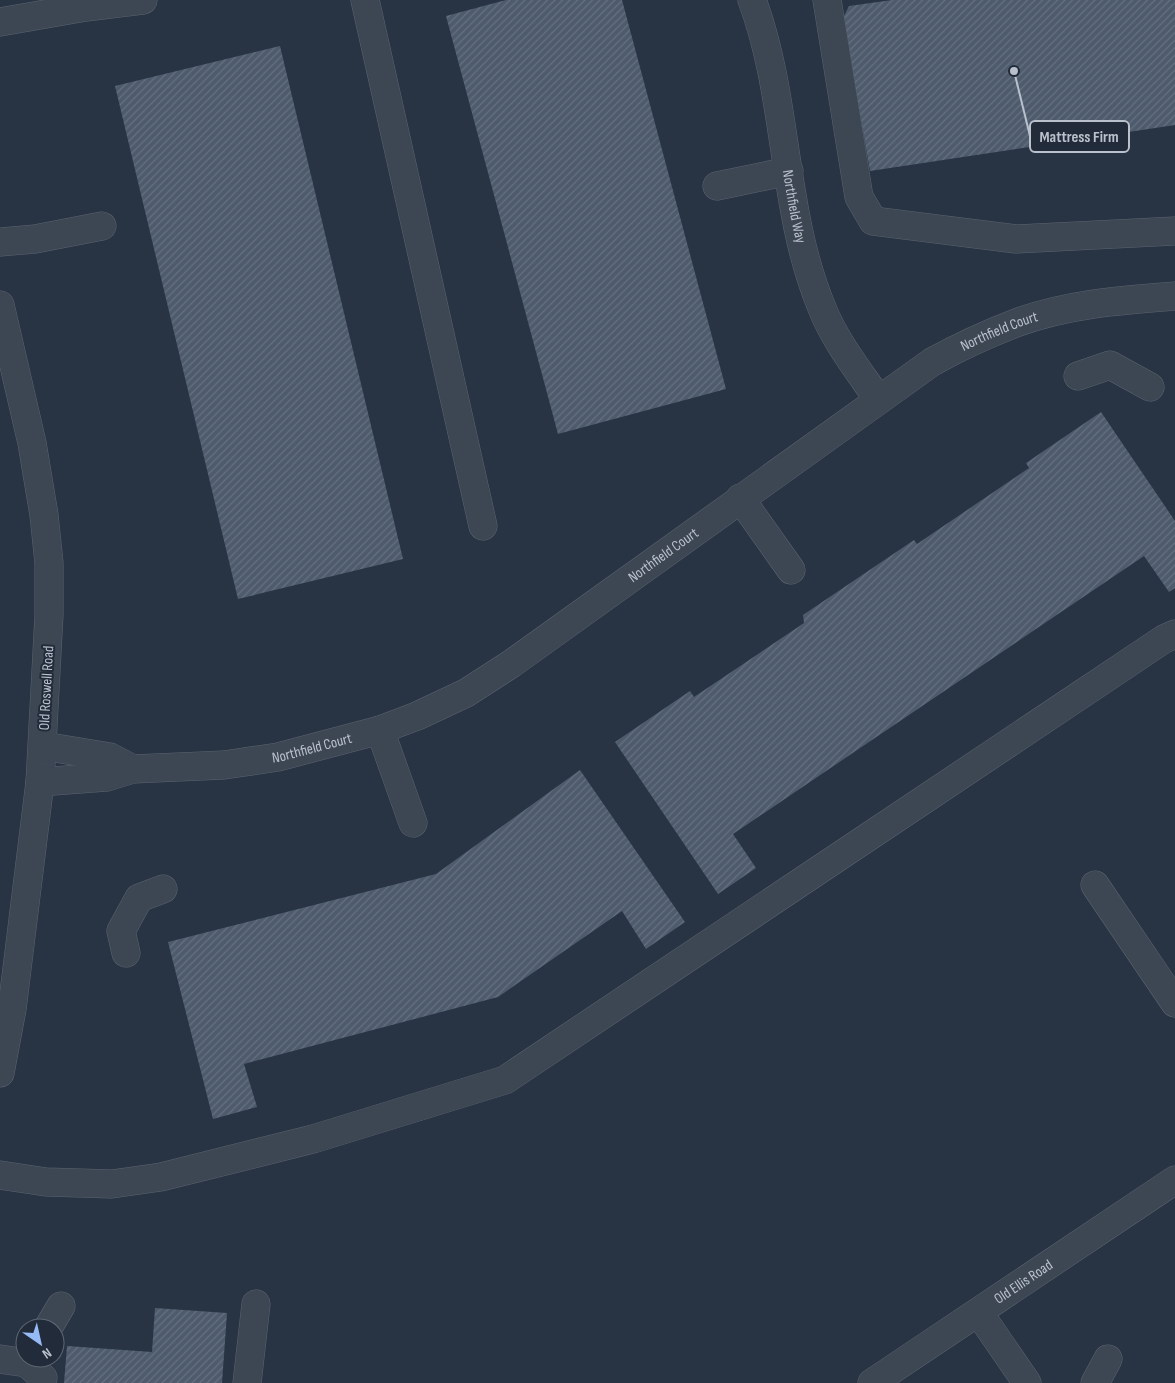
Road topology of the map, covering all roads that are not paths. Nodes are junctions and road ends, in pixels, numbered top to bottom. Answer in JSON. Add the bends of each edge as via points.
{"nodes":[{"id":1,"x":143,"y":0,"type":"edge"},
{"id":2,"x":365,"y":0,"type":"edge"},
{"id":3,"x":752,"y":0,"type":"edge"},
{"id":4,"x":827,"y":0,"type":"edge"},
{"id":5,"x":0,"y":22,"type":"edge"},
{"id":6,"x":789,"y":170,"type":"junction"},
{"id":7,"x":717,"y":186,"type":"dead end"},
{"id":8,"x":102,"y":226,"type":"dead end"},
{"id":9,"x":1175,"y":231,"type":"edge"},
{"id":10,"x":0,"y":242,"type":"edge"},
{"id":11,"x":1175,"y":296,"type":"edge"},
{"id":12,"x":0,"y":305,"type":"edge"},
{"id":13,"x":1078,"y":376,"type":"dead end"},
{"id":14,"x":1150,"y":387,"type":"dead end"},
{"id":15,"x":878,"y":399,"type":"junction"},
{"id":16,"x":740,"y":498,"type":"junction"},
{"id":17,"x":483,"y":526,"type":"dead end"},
{"id":18,"x":791,"y":570,"type":"dead end"},
{"id":19,"x":1175,"y":634,"type":"edge"},
{"id":20,"x":380,"y":730,"type":"junction"},
{"id":21,"x":43,"y":746,"type":"junction"},
{"id":22,"x":133,"y":769,"type":"junction"},
{"id":23,"x":40,"y":782,"type":"junction"},
{"id":24,"x":413,"y":823,"type":"dead end"},
{"id":25,"x":1095,"y":885,"type":"dead end"},
{"id":26,"x":163,"y":889,"type":"dead end"},
{"id":27,"x":126,"y":953,"type":"dead end"},
{"id":28,"x":1175,"y":1003,"type":"edge"},
{"id":29,"x":0,"y":1073,"type":"edge"},
{"id":30,"x":0,"y":1176,"type":"edge"},
{"id":31,"x":1175,"y":1180,"type":"edge"},
{"id":32,"x":256,"y":1304,"type":"dead end"},
{"id":33,"x":979,"y":1313,"type":"junction"},
{"id":34,"x":0,"y":1359,"type":"edge"},
{"id":35,"x":1108,"y":1359,"type":"dead end"},
{"id":36,"x":41,"y":1376,"type":"edge"},
{"id":37,"x":247,"y":1383,"type":"edge"},
{"id":38,"x":872,"y":1383,"type":"edge"},
{"id":39,"x":1027,"y":1383,"type":"edge"},
{"id":40,"x":1095,"y":1383,"type":"edge"}],
"edges":[{"from":1,"to":5,"type":"street"},
{"from":2,"to":17,"type":"street"},
{"from":3,"to":6,"type":"street","name":"Northfield Way","via":[[767,48]]},
{"from":4,"to":9,"type":"street","via":[[859,197],[873,221],[1016,239]]},
{"from":6,"to":7,"type":"street"},
{"from":6,"to":15,"type":"street","name":"Northfield Way","via":[[800,236],[822,308],[838,340]]},
{"from":8,"to":10,"type":"street"},
{"from":11,"to":15,"type":"street","name":"Northfield Court","via":[[1080,307],[1017,322],[932,362]]},
{"from":12,"to":21,"type":"street","name":"Old Roswell Road","via":[[32,443],[49,563],[50,615]]},
{"from":13,"to":14,"type":"street","via":[[1110,365]]},
{"from":15,"to":16,"type":"street","name":"Northfield Court"},
{"from":16,"to":18,"type":"street"},
{"from":16,"to":20,"type":"street","name":"Northfield Court","via":[[466,693]]},
{"from":19,"to":30,"type":"street","via":[[505,1080],[313,1139],[161,1177],[112,1184],[46,1182]]},
{"from":20,"to":22,"type":"street","name":"Northfield Court","via":[[278,757],[224,766]]},
{"from":20,"to":24,"type":"street"},
{"from":21,"to":22,"type":"street","via":[[110,756]]},
{"from":21,"to":23,"type":"street","name":"Old Roswell Road"},
{"from":22,"to":23,"type":"street","name":"Northfield Court","via":[[107,778]]},
{"from":23,"to":29,"type":"street","name":"Old Roswell Road","via":[[12,1009]]},
{"from":25,"to":28,"type":"street"},
{"from":26,"to":27,"type":"street","via":[[139,898],[121,931]]},
{"from":31,"to":33,"type":"street","name":"Old Ellis Road"},
{"from":32,"to":37,"type":"street"},
{"from":33,"to":38,"type":"street","name":"Old Ellis Road"},
{"from":33,"to":39,"type":"street"},
{"from":34,"to":36,"type":"street","via":[[27,1363]]},
{"from":35,"to":40,"type":"street"}]}
